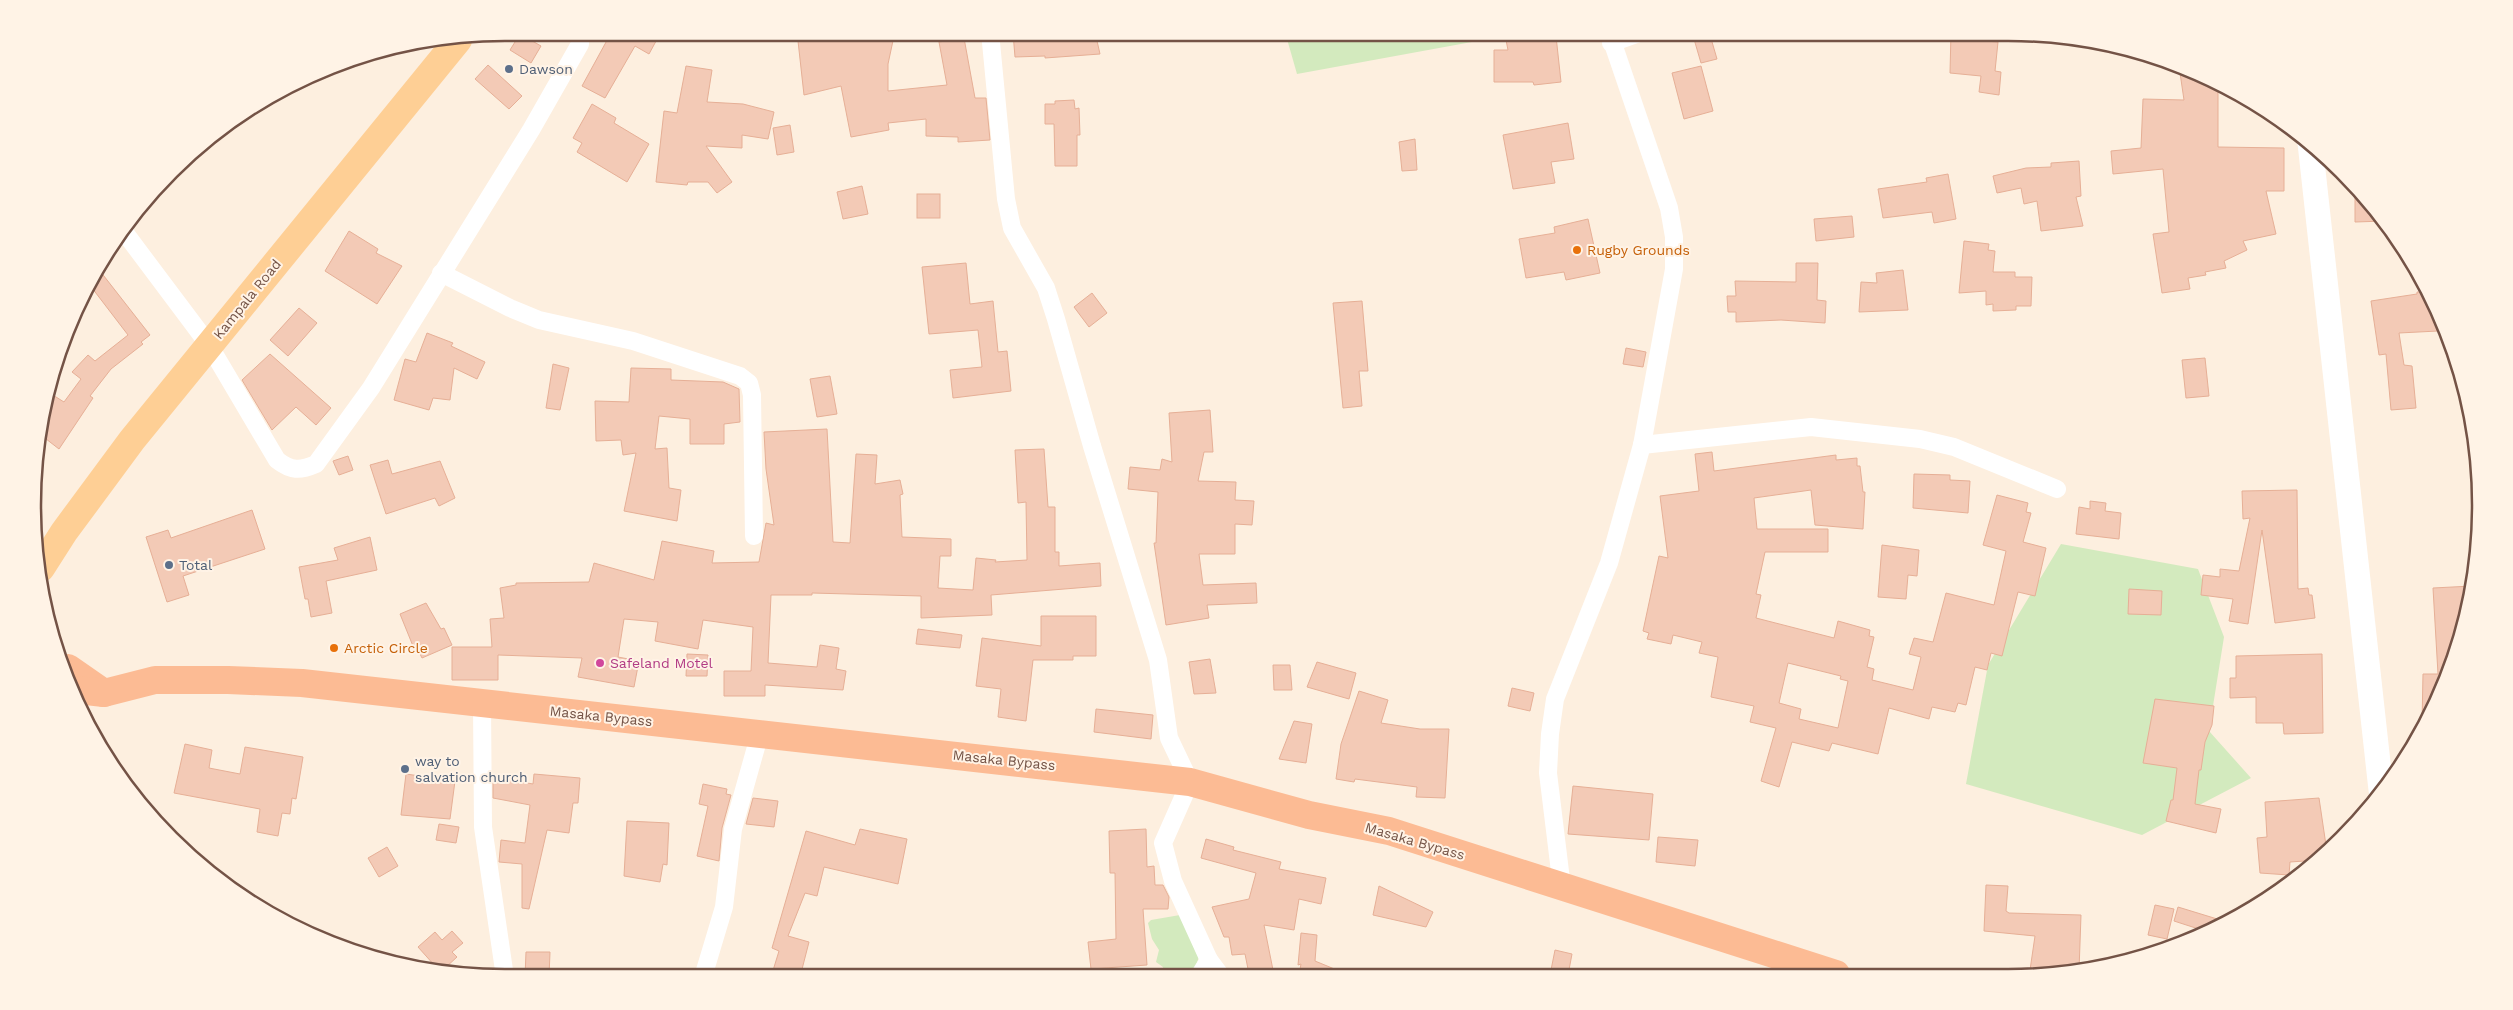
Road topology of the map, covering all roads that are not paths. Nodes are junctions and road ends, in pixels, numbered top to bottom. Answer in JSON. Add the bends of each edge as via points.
{"nodes":[{"id":1,"x":580,"y":41,"type":"edge"},
{"id":2,"x":991,"y":41,"type":"edge"},
{"id":3,"x":1611,"y":41,"type":"edge"},
{"id":4,"x":455,"y":44,"type":"edge"},
{"id":5,"x":2311,"y":154,"type":"edge"},
{"id":6,"x":127,"y":236,"type":"edge"},
{"id":7,"x":441,"y":273,"type":"junction"},
{"id":8,"x":209,"y":346,"type":"junction"},
{"id":9,"x":1642,"y":445,"type":"junction"},
{"id":10,"x":2057,"y":489,"type":"dead end"},
{"id":11,"x":754,"y":536,"type":"dead end"},
{"id":12,"x":44,"y":560,"type":"edge"},
{"id":13,"x":73,"y":671,"type":"edge"},
{"id":14,"x":147,"y":680,"type":"junction"},
{"id":15,"x":81,"y":690,"type":"edge"},
{"id":16,"x":104,"y":693,"type":"junction"},
{"id":17,"x":482,"y":704,"type":"junction"},
{"id":18,"x":89,"y":711,"type":"edge"},
{"id":19,"x":760,"y":733,"type":"junction"},
{"id":20,"x":1190,"y":782,"type":"junction"},
{"id":21,"x":2380,"y":782,"type":"edge"},
{"id":22,"x":1562,"y":888,"type":"junction"},
{"id":23,"x":1209,"y":960,"type":"junction"},
{"id":24,"x":504,"y":969,"type":"edge"},
{"id":25,"x":705,"y":969,"type":"edge"},
{"id":26,"x":1203,"y":969,"type":"edge"},
{"id":27,"x":1216,"y":969,"type":"edge"},
{"id":28,"x":1820,"y":969,"type":"edge"}],
"edges":[{"from":1,"to":7,"type":"street","via":[[531,130]]},
{"from":2,"to":20,"type":"street","via":[[1006,198],[1012,228],[1046,288],[1054,311],[1158,660],[1169,738]]},
{"from":3,"to":9,"type":"street","via":[[1669,208],[1674,237],[1674,269]]},
{"from":4,"to":8,"type":"main road","name":"Kampala Road"},
{"from":5,"to":21,"type":"main road"},
{"from":6,"to":8,"type":"street"},
{"from":7,"to":8,"type":"street","via":[[366,396],[316,464],[302,470],[289,469],[277,460]]},
{"from":7,"to":11,"type":"street","via":[[539,320],[633,341],[740,376],[749,383],[752,395]]},
{"from":8,"to":12,"type":"main road","name":"Kampala Road","via":[[132,440]]},
{"from":9,"to":10,"type":"street","via":[[1773,429],[1821,428],[1920,439],[1954,448]]},
{"from":9,"to":22,"type":"street","via":[[1609,563],[1555,699],[1548,773]]},
{"from":13,"to":16,"type":"highway"},
{"from":14,"to":16,"type":"highway","name":"Masaka Bypass"},
{"from":14,"to":17,"type":"highway","name":"Masaka Bypass","via":[[302,683]]},
{"from":14,"to":18,"type":"highway","name":"Masaka Bypass"},
{"from":15,"to":16,"type":"highway","name":"Masaka Bypass"},
{"from":17,"to":19,"type":"highway","name":"Masaka Bypass"},
{"from":17,"to":24,"type":"street","via":[[483,828]]},
{"from":19,"to":20,"type":"highway","name":"Masaka Bypass"},
{"from":19,"to":25,"type":"street","via":[[733,829],[724,907]]},
{"from":20,"to":22,"type":"highway","name":"Masaka Bypass","via":[[1309,815],[1389,831]]},
{"from":20,"to":23,"type":"street","via":[[1163,843],[1173,882]]},
{"from":22,"to":28,"type":"highway","name":"Masaka Bypass"},
{"from":23,"to":26,"type":"street"},
{"from":23,"to":27,"type":"street"}]}
